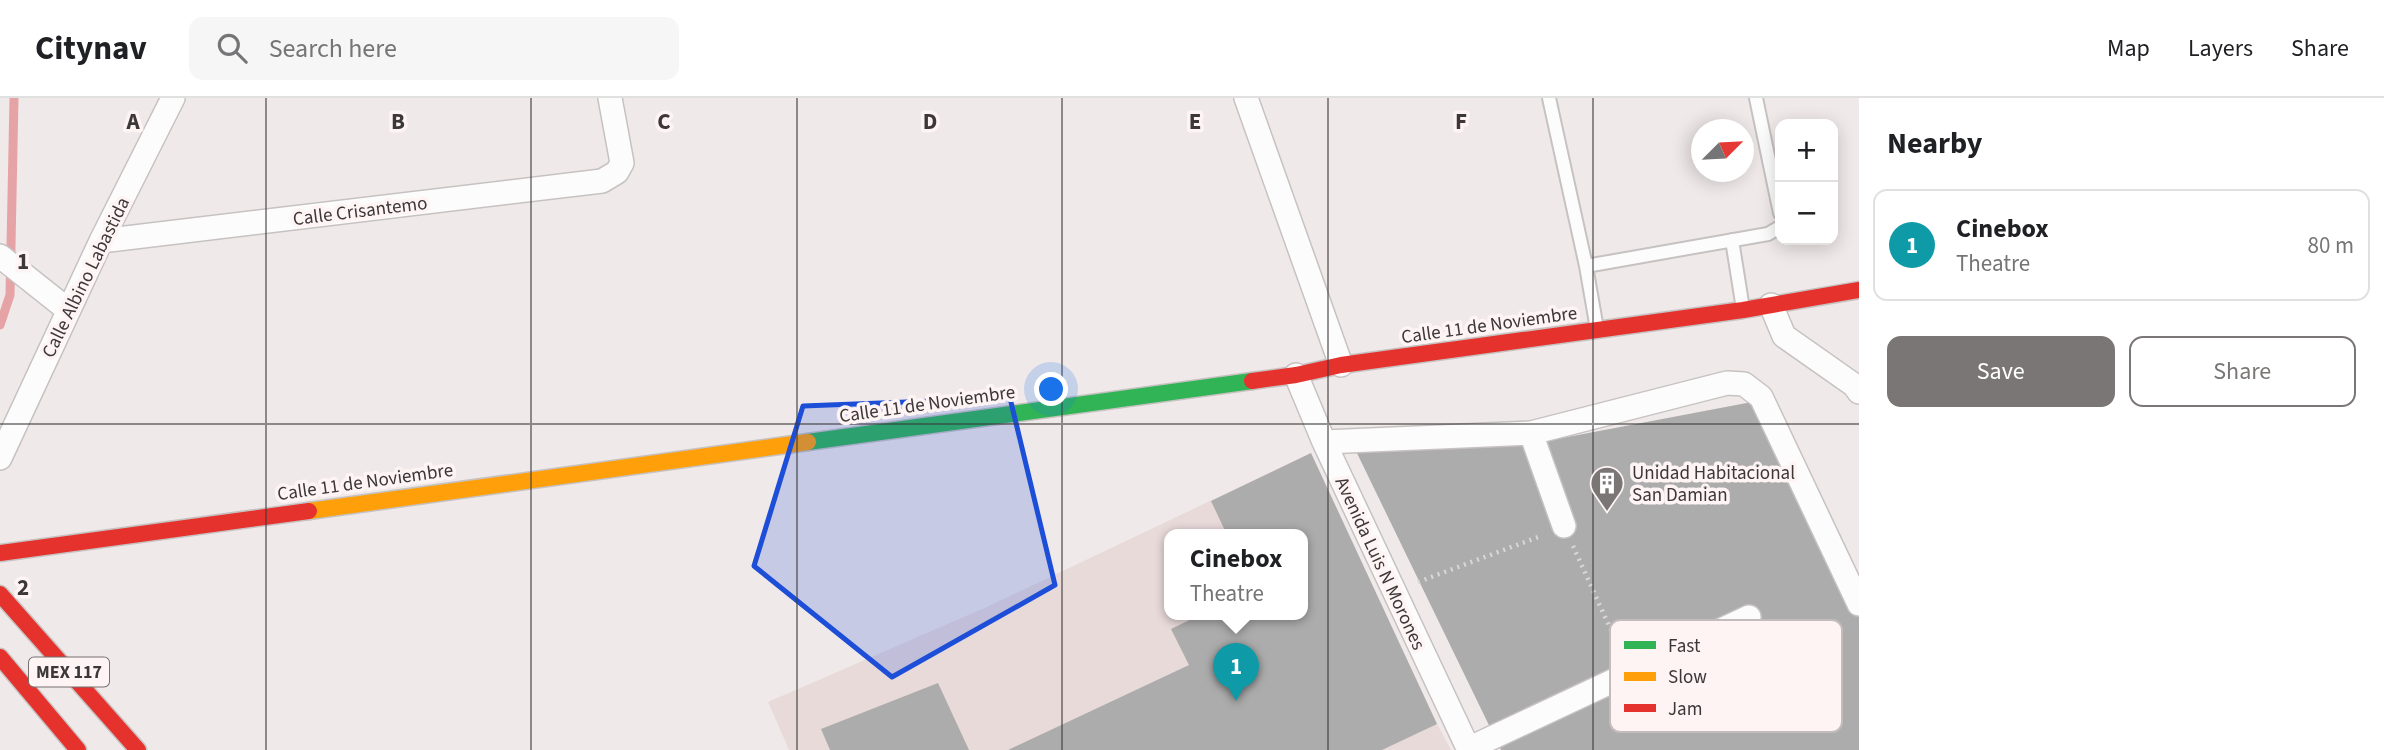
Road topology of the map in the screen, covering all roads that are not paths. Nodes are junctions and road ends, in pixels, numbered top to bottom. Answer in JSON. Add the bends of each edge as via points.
{"nodes":[{"id":1,"x":173,"y":98,"type":"edge"},
{"id":2,"x":610,"y":98,"type":"edge"},
{"id":3,"x":1246,"y":98,"type":"edge"},
{"id":4,"x":1549,"y":98,"type":"edge"},
{"id":5,"x":1756,"y":98,"type":"edge"},
{"id":6,"x":1775,"y":189,"type":"edge"},
{"id":7,"x":1775,"y":230,"type":"edge"},
{"id":8,"x":101,"y":240,"type":"junction"},
{"id":9,"x":1732,"y":240,"type":"junction"},
{"id":10,"x":0,"y":256,"type":"edge"},
{"id":11,"x":1586,"y":266,"type":"junction"},
{"id":12,"x":1859,"y":290,"type":"edge"},
{"id":13,"x":1772,"y":305,"type":"junction"},
{"id":14,"x":68,"y":310,"type":"junction"},
{"id":15,"x":1743,"y":310,"type":"junction"},
{"id":16,"x":1597,"y":331,"type":"junction"},
{"id":17,"x":1340,"y":365,"type":"junction"},
{"id":18,"x":1296,"y":375,"type":"junction"},
{"id":19,"x":1859,"y":392,"type":"edge"},
{"id":20,"x":1531,"y":433,"type":"junction"},
{"id":21,"x":1324,"y":442,"type":"junction"},
{"id":22,"x":0,"y":458,"type":"edge"},
{"id":23,"x":1564,"y":526,"type":"road end"},
{"id":24,"x":0,"y":552,"type":"edge"},
{"id":25,"x":0,"y":594,"type":"edge"},
{"id":26,"x":1859,"y":604,"type":"edge"},
{"id":27,"x":1749,"y":617,"type":"dead end"},
{"id":28,"x":1743,"y":620,"type":"edge"},
{"id":29,"x":0,"y":657,"type":"edge"},
{"id":30,"x":1610,"y":683,"type":"edge"},
{"id":31,"x":78,"y":750,"type":"edge"},
{"id":32,"x":138,"y":750,"type":"edge"},
{"id":33,"x":1468,"y":750,"type":"edge"}],
"edges":[{"from":1,"to":8,"type":"street","name":"Calle Albino Labastida"},
{"from":2,"to":8,"type":"street","name":"Calle Crisantemo","via":[[622,163],[602,181]]},
{"from":3,"to":17,"type":"street"},
{"from":4,"to":11,"type":"lane"},
{"from":5,"to":6,"type":"lane"},
{"from":7,"to":9,"type":"lane"},
{"from":8,"to":14,"type":"street","name":"Calle Albino Labastida"},
{"from":9,"to":11,"type":"lane"},
{"from":9,"to":15,"type":"lane"},
{"from":10,"to":14,"type":"street"},
{"from":11,"to":16,"type":"lane"},
{"from":12,"to":13,"type":"street","name":"Calle 11 de Noviembre"},
{"from":13,"to":15,"type":"street","name":"Calle 11 de Noviembre"},
{"from":13,"to":19,"type":"street","via":[[1784,336]]},
{"from":14,"to":22,"type":"street","name":"Calle Albino Labastida"},
{"from":15,"to":16,"type":"street","name":"Calle 11 de Noviembre"},
{"from":16,"to":17,"type":"street","name":"Calle 11 de Noviembre"},
{"from":17,"to":18,"type":"street","name":"Calle 11 de Noviembre"},
{"from":18,"to":21,"type":"street","name":"Avenida Luis N Morones"},
{"from":18,"to":24,"type":"street","name":"Calle 11 de Noviembre"},
{"from":20,"to":21,"type":"street"},
{"from":20,"to":23,"type":"street"},
{"from":20,"to":26,"type":"street","via":[[1727,383],[1744,384],[1761,397]]},
{"from":21,"to":33,"type":"street","name":"Avenida Luis N Morones"},
{"from":25,"to":32,"type":"street","number":"MEX 117"},
{"from":27,"to":28,"type":"street"},
{"from":29,"to":31,"type":"street","number":"MEX 117"},
{"from":30,"to":33,"type":"street"}]}
